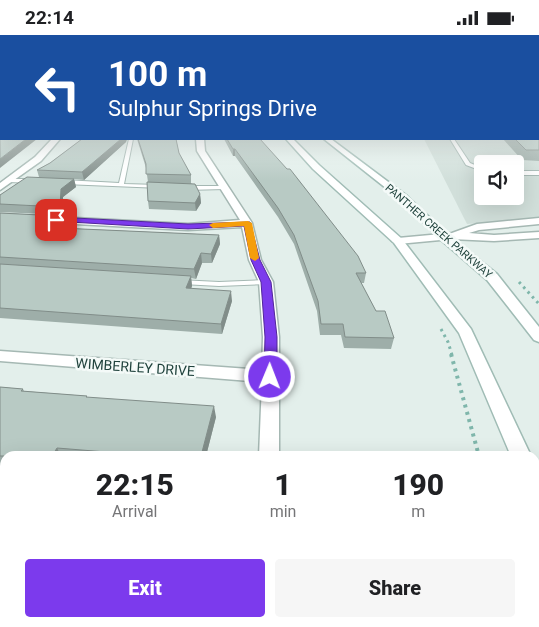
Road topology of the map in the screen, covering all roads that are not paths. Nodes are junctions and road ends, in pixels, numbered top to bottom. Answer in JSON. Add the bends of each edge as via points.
{"nodes":[{"id":1,"x":55,"y":140,"type":"edge"},
{"id":2,"x":131,"y":140,"type":"edge"},
{"id":3,"x":200,"y":140,"type":"edge"},
{"id":4,"x":291,"y":140,"type":"edge"},
{"id":5,"x":328,"y":140,"type":"edge"},
{"id":6,"x":453,"y":140,"type":"edge"},
{"id":7,"x":474,"y":167,"type":"edge"},
{"id":8,"x":524,"y":173,"type":"edge"},
{"id":9,"x":539,"y":173,"type":"edge"},
{"id":10,"x":9,"y":180,"type":"junction"},
{"id":11,"x":37,"y":181,"type":"edge"},
{"id":12,"x":56,"y":182,"type":"edge"},
{"id":13,"x":121,"y":184,"type":"junction"},
{"id":14,"x":0,"y":187,"type":"edge"},
{"id":15,"x":169,"y":187,"type":"edge"},
{"id":16,"x":178,"y":187,"type":"edge"},
{"id":17,"x":224,"y":188,"type":"junction"},
{"id":18,"x":0,"y":217,"type":"edge"},
{"id":19,"x":539,"y":221,"type":"edge"},
{"id":20,"x":248,"y":223,"type":"junction"},
{"id":21,"x":539,"y":235,"type":"edge"},
{"id":22,"x":448,"y":236,"type":"junction"},
{"id":23,"x":398,"y":241,"type":"junction"},
{"id":24,"x":169,"y":281,"type":"edge"},
{"id":25,"x":266,"y":282,"type":"junction"},
{"id":26,"x":539,"y":337,"type":"edge"},
{"id":27,"x":0,"y":356,"type":"edge"},
{"id":28,"x":270,"y":377,"type":"junction"},
{"id":29,"x":269,"y":451,"type":"edge"},
{"id":30,"x":518,"y":451,"type":"edge"}],
"edges":[{"from":1,"to":10,"type":"street","via":[[38,159]]},
{"from":2,"to":13,"type":"lane"},
{"from":3,"to":17,"type":"street","via":[[201,151]]},
{"from":4,"to":23,"type":"street"},
{"from":5,"to":22,"type":"street","name":"PANTHER CREEK PARKWAY"},
{"from":6,"to":7,"type":"lane","via":[[468,164]]},
{"from":8,"to":9,"type":"lane"},
{"from":10,"to":11,"type":"lane"},
{"from":10,"to":14,"type":"street"},
{"from":12,"to":13,"type":"lane"},
{"from":13,"to":15,"type":"lane"},
{"from":16,"to":17,"type":"lane"},
{"from":17,"to":20,"type":"street"},
{"from":18,"to":20,"type":"street","via":[[188,227]]},
{"from":19,"to":22,"type":"street","via":[[477,227]]},
{"from":20,"to":25,"type":"street","via":[[255,260]]},
{"from":21,"to":22,"type":"street","via":[[494,238]]},
{"from":22,"to":23,"type":"street"},
{"from":22,"to":26,"type":"street","name":"PANTHER CREEK PARKWAY","via":[[492,277]]},
{"from":23,"to":30,"type":"street","via":[[466,332]]},
{"from":24,"to":25,"type":"lane"},
{"from":25,"to":28,"type":"street","via":[[271,337]]},
{"from":27,"to":28,"type":"street","name":"WIMBERLEY DRIVE"},
{"from":28,"to":29,"type":"street"}]}
